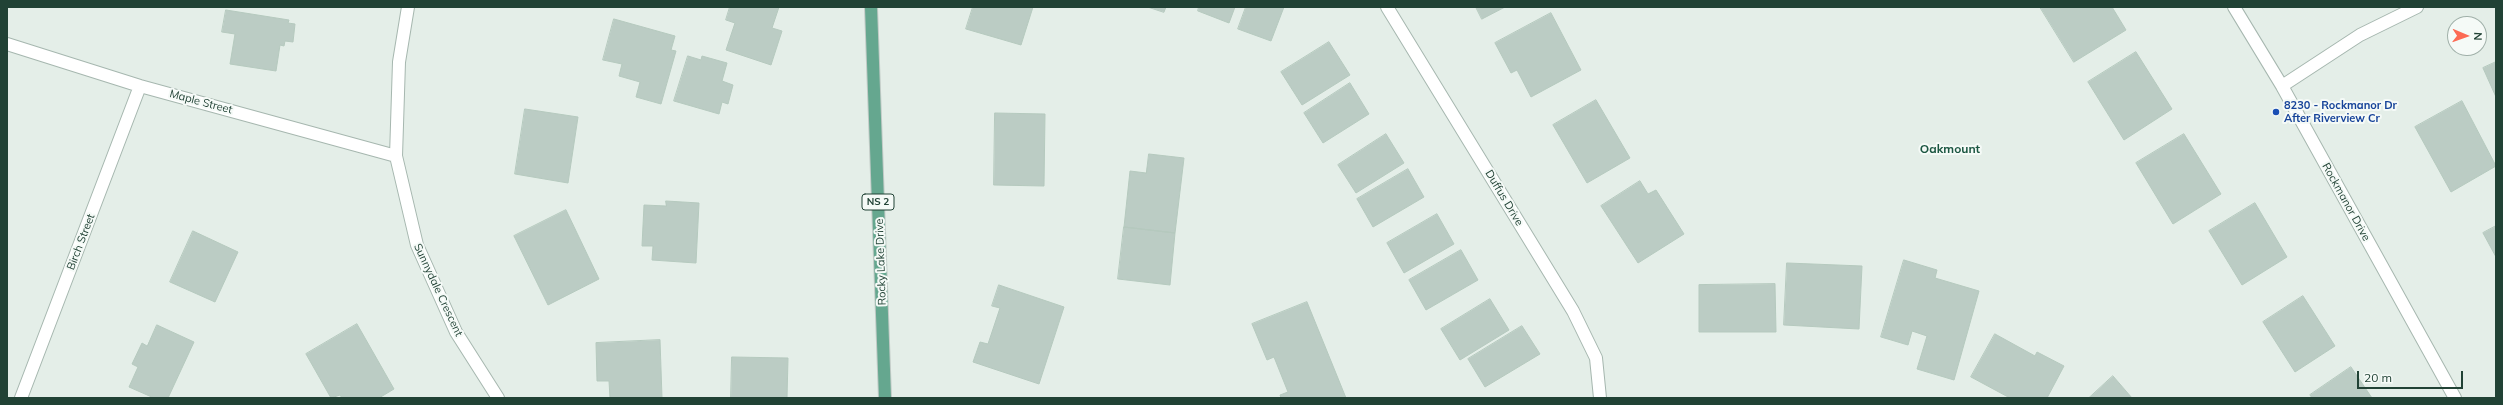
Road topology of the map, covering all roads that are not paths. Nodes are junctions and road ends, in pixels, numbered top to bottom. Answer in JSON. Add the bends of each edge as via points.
{"nodes":[{"id":1,"x":408,"y":7,"type":"edge"},
{"id":2,"x":871,"y":7,"type":"edge"},
{"id":3,"x":1387,"y":7,"type":"edge"},
{"id":4,"x":2234,"y":7,"type":"edge"},
{"id":5,"x":2416,"y":7,"type":"edge"},
{"id":6,"x":7,"y":44,"type":"edge"},
{"id":7,"x":140,"y":86,"type":"junction"},
{"id":8,"x":2282,"y":86,"type":"junction"},
{"id":9,"x":396,"y":156,"type":"junction"},
{"id":10,"x":21,"y":398,"type":"edge"},
{"id":11,"x":498,"y":398,"type":"edge"},
{"id":12,"x":885,"y":398,"type":"edge"},
{"id":13,"x":1600,"y":398,"type":"edge"},
{"id":14,"x":2455,"y":398,"type":"edge"}],
"edges":[{"from":1,"to":9,"type":"street","name":"Sunnydale Crescent","via":[[399,62]]},
{"from":2,"to":12,"type":"main road","name":"Rocky Lake Drive","number":"NS 2"},
{"from":3,"to":13,"type":"street","name":"Duffus Drive","via":[[1573,311],[1596,358]]},
{"from":4,"to":8,"type":"street","name":"Rockmanor Drive"},
{"from":5,"to":8,"type":"street","via":[[2360,35]]},
{"from":6,"to":7,"type":"street","name":"Maple Street"},
{"from":7,"to":9,"type":"street","name":"Maple Street"},
{"from":7,"to":10,"type":"street","name":"Birch Street"},
{"from":8,"to":14,"type":"street","name":"Rockmanor Drive"},
{"from":9,"to":11,"type":"street","name":"Sunnydale Crescent","via":[[417,245],[456,332]]}]}
